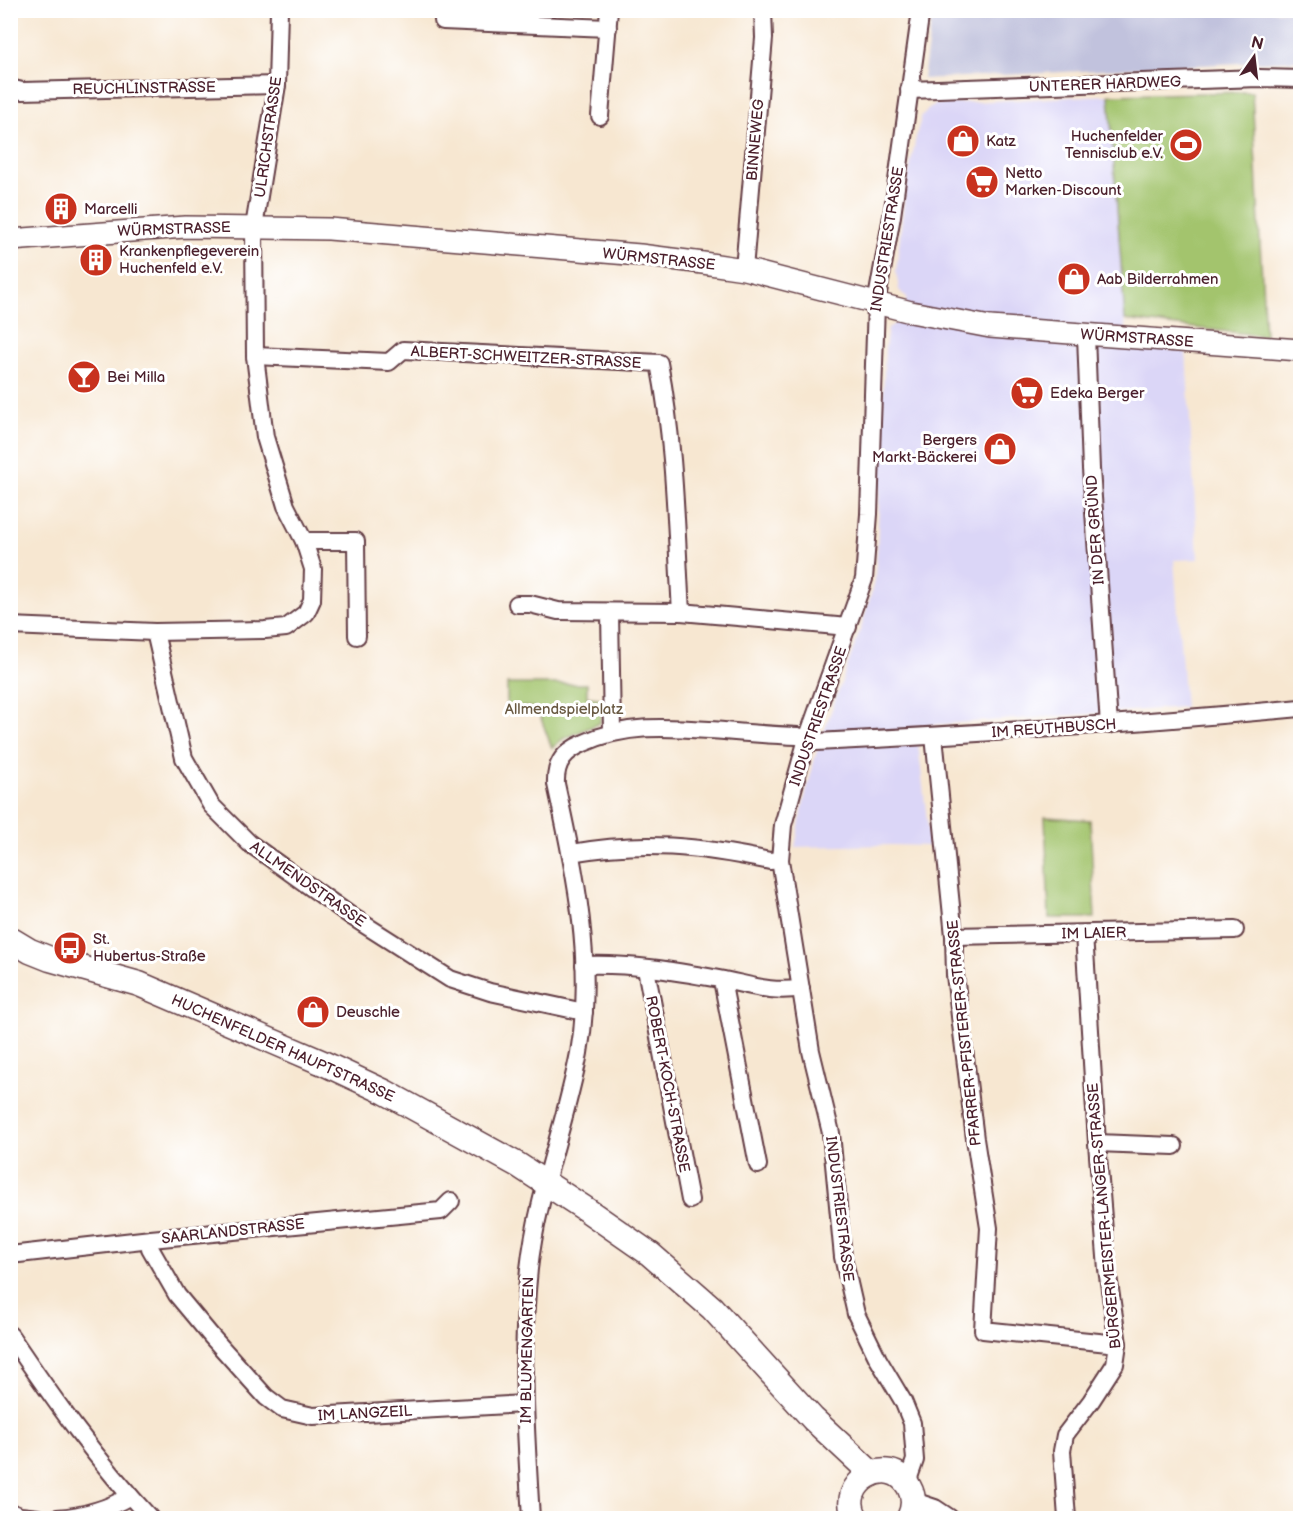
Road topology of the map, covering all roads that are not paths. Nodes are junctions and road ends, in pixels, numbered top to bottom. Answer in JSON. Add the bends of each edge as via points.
{"nodes":[{"id":1,"x":279,"y":10,"type":"edge"},
{"id":2,"x":443,"y":10,"type":"edge"},
{"id":3,"x":609,"y":10,"type":"edge"},
{"id":4,"x":763,"y":10,"type":"edge"},
{"id":5,"x":921,"y":10,"type":"edge"},
{"id":6,"x":608,"y":28,"type":"junction"},
{"id":7,"x":1300,"y":79,"type":"edge"},
{"id":8,"x":277,"y":85,"type":"junction"},
{"id":9,"x":10,"y":88,"type":"edge"},
{"id":10,"x":909,"y":90,"type":"junction"},
{"id":11,"x":600,"y":116,"type":"dead end"},
{"id":12,"x":254,"y":227,"type":"junction"},
{"id":13,"x":10,"y":240,"type":"edge"},
{"id":14,"x":744,"y":269,"type":"junction"},
{"id":15,"x":876,"y":304,"type":"junction"},
{"id":16,"x":1086,"y":335,"type":"junction"},
{"id":17,"x":1300,"y":350,"type":"edge"},
{"id":18,"x":255,"y":356,"type":"junction"},
{"id":19,"x":304,"y":541,"type":"junction"},
{"id":20,"x":517,"y":604,"type":"dead end"},
{"id":21,"x":610,"y":612,"type":"junction"},
{"id":22,"x":681,"y":612,"type":"junction"},
{"id":23,"x":10,"y":626,"type":"edge"},
{"id":24,"x":848,"y":627,"type":"junction"},
{"id":25,"x":155,"y":632,"type":"junction"},
{"id":26,"x":357,"y":636,"type":"dead end"},
{"id":27,"x":1300,"y":708,"type":"edge"},
{"id":28,"x":1108,"y":724,"type":"junction"},
{"id":29,"x":612,"y":732,"type":"junction"},
{"id":30,"x":934,"y":736,"type":"junction"},
{"id":31,"x":807,"y":739,"type":"junction"},
{"id":32,"x":571,"y":853,"type":"junction"},
{"id":33,"x":780,"y":860,"type":"junction"},
{"id":34,"x":1235,"y":930,"type":"dead end"},
{"id":35,"x":1084,"y":934,"type":"junction"},
{"id":36,"x":954,"y":936,"type":"junction"},
{"id":37,"x":10,"y":939,"type":"edge"},
{"id":38,"x":584,"y":965,"type":"junction"},
{"id":39,"x":646,"y":969,"type":"junction"},
{"id":40,"x":722,"y":980,"type":"junction"},
{"id":41,"x":801,"y":988,"type":"junction"},
{"id":42,"x":584,"y":1012,"type":"junction"},
{"id":43,"x":1097,"y":1143,"type":"junction"},
{"id":44,"x":1174,"y":1146,"type":"dead end"},
{"id":45,"x":758,"y":1165,"type":"dead end"},
{"id":46,"x":545,"y":1183,"type":"junction"},
{"id":47,"x":690,"y":1200,"type":"dead end"},
{"id":48,"x":452,"y":1201,"type":"dead end"},
{"id":49,"x":151,"y":1239,"type":"junction"},
{"id":50,"x":10,"y":1255,"type":"edge"},
{"id":51,"x":10,"y":1335,"type":"edge"},
{"id":52,"x":1118,"y":1344,"type":"junction"},
{"id":53,"x":524,"y":1404,"type":"junction"},
{"id":54,"x":891,"y":1489,"type":"edge"},
{"id":55,"x":130,"y":1496,"type":"junction"},
{"id":56,"x":17,"y":1516,"type":"edge"},
{"id":57,"x":853,"y":1517,"type":"edge"},
{"id":58,"x":38,"y":1518,"type":"edge"},
{"id":59,"x":57,"y":1518,"type":"edge"},
{"id":60,"x":150,"y":1518,"type":"edge"},
{"id":61,"x":531,"y":1518,"type":"edge"},
{"id":62,"x":950,"y":1518,"type":"edge"},
{"id":63,"x":1067,"y":1518,"type":"edge"}],
"edges":[{"from":1,"to":8,"type":"street","name":"ULRICHSTRASSE"},
{"from":2,"to":6,"type":"street","via":[[443,21]]},
{"from":3,"to":6,"type":"street"},
{"from":4,"to":14,"type":"street","name":"BINNEWEG","via":[[764,38]]},
{"from":5,"to":10,"type":"street","name":"INDUSTRIESTRASSE"},
{"from":6,"to":11,"type":"street"},
{"from":7,"to":10,"type":"street","name":"UNTERER HARDWEG"},
{"from":8,"to":9,"type":"street","name":"REUCHLINSTRASSE","via":[[22,91]]},
{"from":8,"to":12,"type":"street","name":"ULRICHSTRASSE"},
{"from":10,"to":15,"type":"street","name":"INDUSTRIESTRASSE"},
{"from":12,"to":13,"type":"street","name":"WÜRMSTRASSE","via":[[185,227]]},
{"from":12,"to":14,"type":"street","name":"WÜRMSTRASSE","via":[[329,229],[640,255]]},
{"from":12,"to":18,"type":"street"},
{"from":14,"to":15,"type":"street","name":"WÜRMSTRASSE"},
{"from":15,"to":16,"type":"street","name":"WÜRMSTRASSE","via":[[990,327]]},
{"from":15,"to":24,"type":"street","name":"INDUSTRIESTRASSE","via":[[864,579]]},
{"from":16,"to":17,"type":"street","name":"WÜRMSTRASSE"},
{"from":16,"to":28,"type":"street","name":"IN DER GRÜND","via":[[1090,469]]},
{"from":18,"to":19,"type":"street","via":[[265,437],[286,506]]},
{"from":18,"to":22,"type":"street","name":"ALBERT-SCHWEITZER-STRASSE","via":[[389,362],[403,350],[659,363],[674,494]]},
{"from":19,"to":25,"type":"street","via":[[313,569],[312,600],[306,613],[286,628]]},
{"from":19,"to":26,"type":"street","via":[[356,541]]},
{"from":20,"to":21,"type":"street","via":[[558,611]]},
{"from":21,"to":22,"type":"street"},
{"from":21,"to":29,"type":"street"},
{"from":22,"to":24,"type":"street"},
{"from":23,"to":25,"type":"street"},
{"from":24,"to":31,"type":"street","name":"INDUSTRIESTRASSE"},
{"from":25,"to":42,"type":"street","name":"ALLMENDSTRASSE","via":[[184,758],[211,805],[249,843],[351,916],[450,979],[490,992]]},
{"from":27,"to":28,"type":"street","name":"IM REUTHBUSCH"},
{"from":28,"to":30,"type":"street","name":"IM REUTHBUSCH"},
{"from":29,"to":31,"type":"street","via":[[660,727]]},
{"from":29,"to":32,"type":"street","via":[[569,751],[556,768]]},
{"from":30,"to":31,"type":"street","name":"IM REUTHBUSCH","via":[[816,742]]},
{"from":30,"to":36,"type":"street","name":"PFARRER-PFISTERER-STRASSE"},
{"from":31,"to":33,"type":"street","name":"INDUSTRIESTRASSE","via":[[783,825]]},
{"from":32,"to":33,"type":"street","via":[[667,845]]},
{"from":32,"to":38,"type":"street"},
{"from":33,"to":41,"type":"street","name":"INDUSTRIESTRASSE"},
{"from":34,"to":35,"type":"street","name":"IM LAIER"},
{"from":35,"to":36,"type":"street","name":"IM LAIER"},
{"from":35,"to":43,"type":"street","name":"BÜRGERMEISTER-LANGER-STRASSE"},
{"from":36,"to":52,"type":"street","name":"PFARRER-PFISTERER-STRASSE","via":[[956,987],[989,1228],[983,1330]]},
{"from":37,"to":46,"type":"main road","name":"HUCHENFELDER HAUPTSTRASSE","via":[[50,959],[139,984],[323,1063],[385,1092]]},
{"from":38,"to":39,"type":"street"},
{"from":38,"to":42,"type":"street"},
{"from":39,"to":40,"type":"street"},
{"from":39,"to":47,"type":"street","name":"ROBERT-KOCH-STRASSE"},
{"from":40,"to":41,"type":"street","via":[[773,990]]},
{"from":40,"to":45,"type":"street"},
{"from":41,"to":54,"type":"street","name":"INDUSTRIESTRASSE","via":[[831,1133],[843,1257],[856,1314],[912,1423],[915,1460]]},
{"from":42,"to":46,"type":"street","via":[[579,1052]]},
{"from":43,"to":44,"type":"street"},
{"from":43,"to":52,"type":"street","name":"BÜRGERMEISTER-LANGER-STRASSE","via":[[1107,1269]]},
{"from":46,"to":53,"type":"street","name":"IM BLUMENGARTEN","via":[[529,1268]]},
{"from":46,"to":54,"type":"main road","name":"HUCHENFELDER HAUPTSTRASSE","via":[[650,1254],[712,1308],[813,1419]]},
{"from":48,"to":49,"type":"street","name":"SAARLANDSTRASSE","via":[[441,1211]]},
{"from":49,"to":50,"type":"street","name":"SAARLANDSTRASSE"},
{"from":49,"to":53,"type":"street","name":"IM LANGZEIL","via":[[150,1248],[177,1295],[282,1409],[313,1416]]},
{"from":51,"to":55,"type":"street"},
{"from":52,"to":63,"type":"street","name":"BÜRGERMEISTER-LANGER-STRASSE","via":[[1115,1364],[1065,1436],[1062,1451]]},
{"from":53,"to":61,"type":"street","name":"IM BLUMENGARTEN"},
{"from":54,"to":57,"type":"main road","via":[[852,1494]]},
{"from":54,"to":62,"type":"street"},
{"from":55,"to":59,"type":"street","via":[[76,1516]]},
{"from":55,"to":60,"type":"street"},
{"from":56,"to":58,"type":"street"}]}
